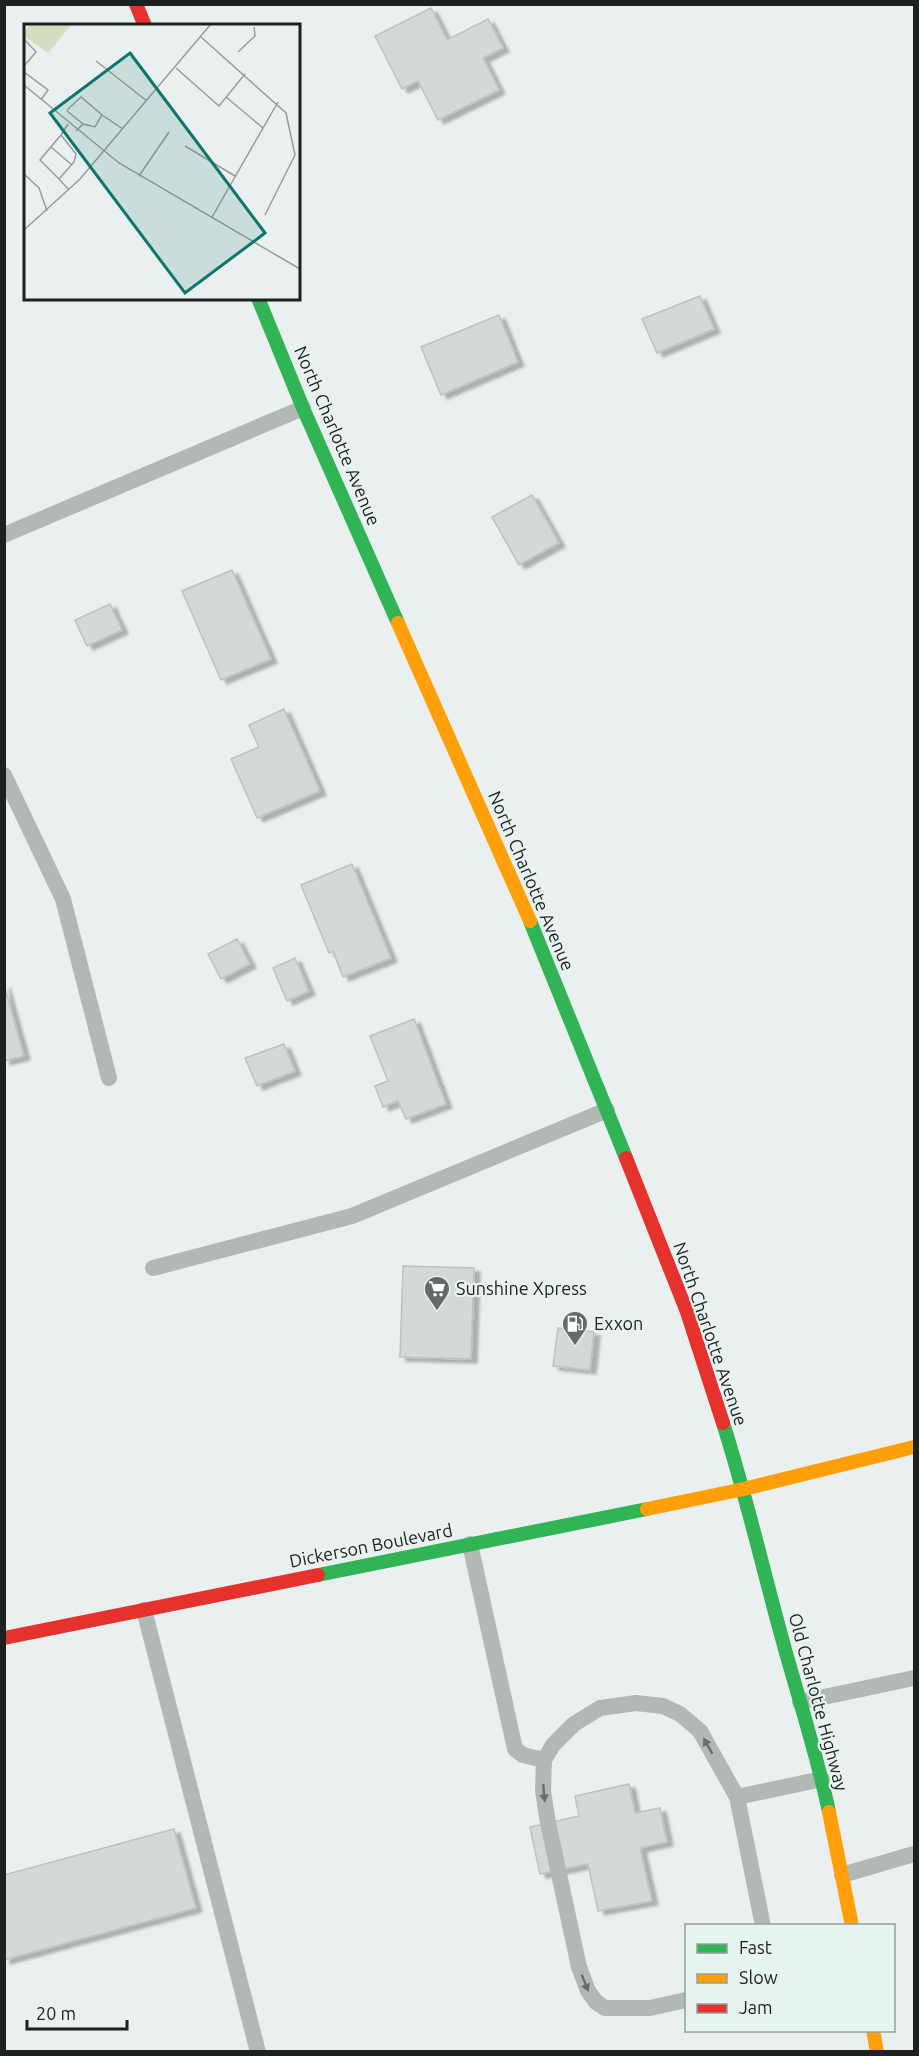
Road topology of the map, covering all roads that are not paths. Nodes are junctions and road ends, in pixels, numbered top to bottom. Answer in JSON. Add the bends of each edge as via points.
{"nodes":[{"id":1,"x":136,"y":4,"type":"edge"},
{"id":2,"x":144,"y":24,"type":"edge"},
{"id":3,"x":259,"y":300,"type":"edge"},
{"id":4,"x":303,"y":408,"type":"junction"},
{"id":5,"x":4,"y":535,"type":"edge"},
{"id":6,"x":4,"y":775,"type":"edge"},
{"id":7,"x":108,"y":1078,"type":"dead end"},
{"id":8,"x":607,"y":1110,"type":"junction"},
{"id":9,"x":153,"y":1269,"type":"dead end"},
{"id":10,"x":915,"y":1447,"type":"edge"},
{"id":11,"x":744,"y":1489,"type":"junction"},
{"id":12,"x":470,"y":1544,"type":"junction"},
{"id":13,"x":144,"y":1610,"type":"junction"},
{"id":14,"x":4,"y":1638,"type":"edge"},
{"id":15,"x":915,"y":1678,"type":"edge"},
{"id":16,"x":800,"y":1702,"type":"junction"},
{"id":17,"x":544,"y":1760,"type":"junction"},
{"id":18,"x":822,"y":1779,"type":"junction"},
{"id":19,"x":737,"y":1797,"type":"junction"},
{"id":20,"x":915,"y":1854,"type":"edge"},
{"id":21,"x":842,"y":1875,"type":"junction"},
{"id":22,"x":762,"y":1924,"type":"edge"},
{"id":23,"x":852,"y":1924,"type":"edge"},
{"id":24,"x":685,"y":2000,"type":"edge"},
{"id":25,"x":873,"y":2032,"type":"edge"},
{"id":26,"x":258,"y":2052,"type":"edge"},
{"id":27,"x":877,"y":2052,"type":"edge"}],
"edges":[{"from":1,"to":2,"type":"main road"},
{"from":3,"to":4,"type":"main road","name":"North Charlotte Avenue"},
{"from":4,"to":5,"type":"lane"},
{"from":4,"to":8,"type":"main road","name":"North Charlotte Avenue","via":[[519,895]]},
{"from":6,"to":7,"type":"lane","via":[[63,899]]},
{"from":8,"to":9,"type":"lane","via":[[352,1216]]},
{"from":8,"to":11,"type":"main road","name":"North Charlotte Avenue","via":[[687,1312]]},
{"from":10,"to":11,"type":"main road","name":"Dickerson Boulevard"},
{"from":11,"to":12,"type":"main road","name":"Dickerson Boulevard"},
{"from":11,"to":16,"type":"main road","name":"Old Charlotte Highway"},
{"from":12,"to":13,"type":"main road","name":"Dickerson Boulevard"},
{"from":12,"to":17,"type":"lane","via":[[515,1749]]},
{"from":13,"to":14,"type":"main road","name":"Dickerson Boulevard"},
{"from":13,"to":26,"type":"lane"},
{"from":15,"to":16,"type":"lane"},
{"from":16,"to":18,"type":"main road","name":"Old Charlotte Highway"},
{"from":19,"to":17,"type":"lane","one_way":true,"via":[[700,1731],[663,1706],[636,1703],[600,1708],[574,1724]]},
{"from":17,"to":24,"type":"lane","one_way":true,"via":[[548,1823],[579,1967],[588,1991],[606,2008],[650,2008]]},
{"from":18,"to":19,"type":"lane"},
{"from":18,"to":21,"type":"main road","name":"Old Charlotte Highway"},
{"from":19,"to":22,"type":"lane"},
{"from":20,"to":21,"type":"lane"},
{"from":21,"to":23,"type":"main road","name":"Old Charlotte Highway"},
{"from":25,"to":27,"type":"main road"}]}
